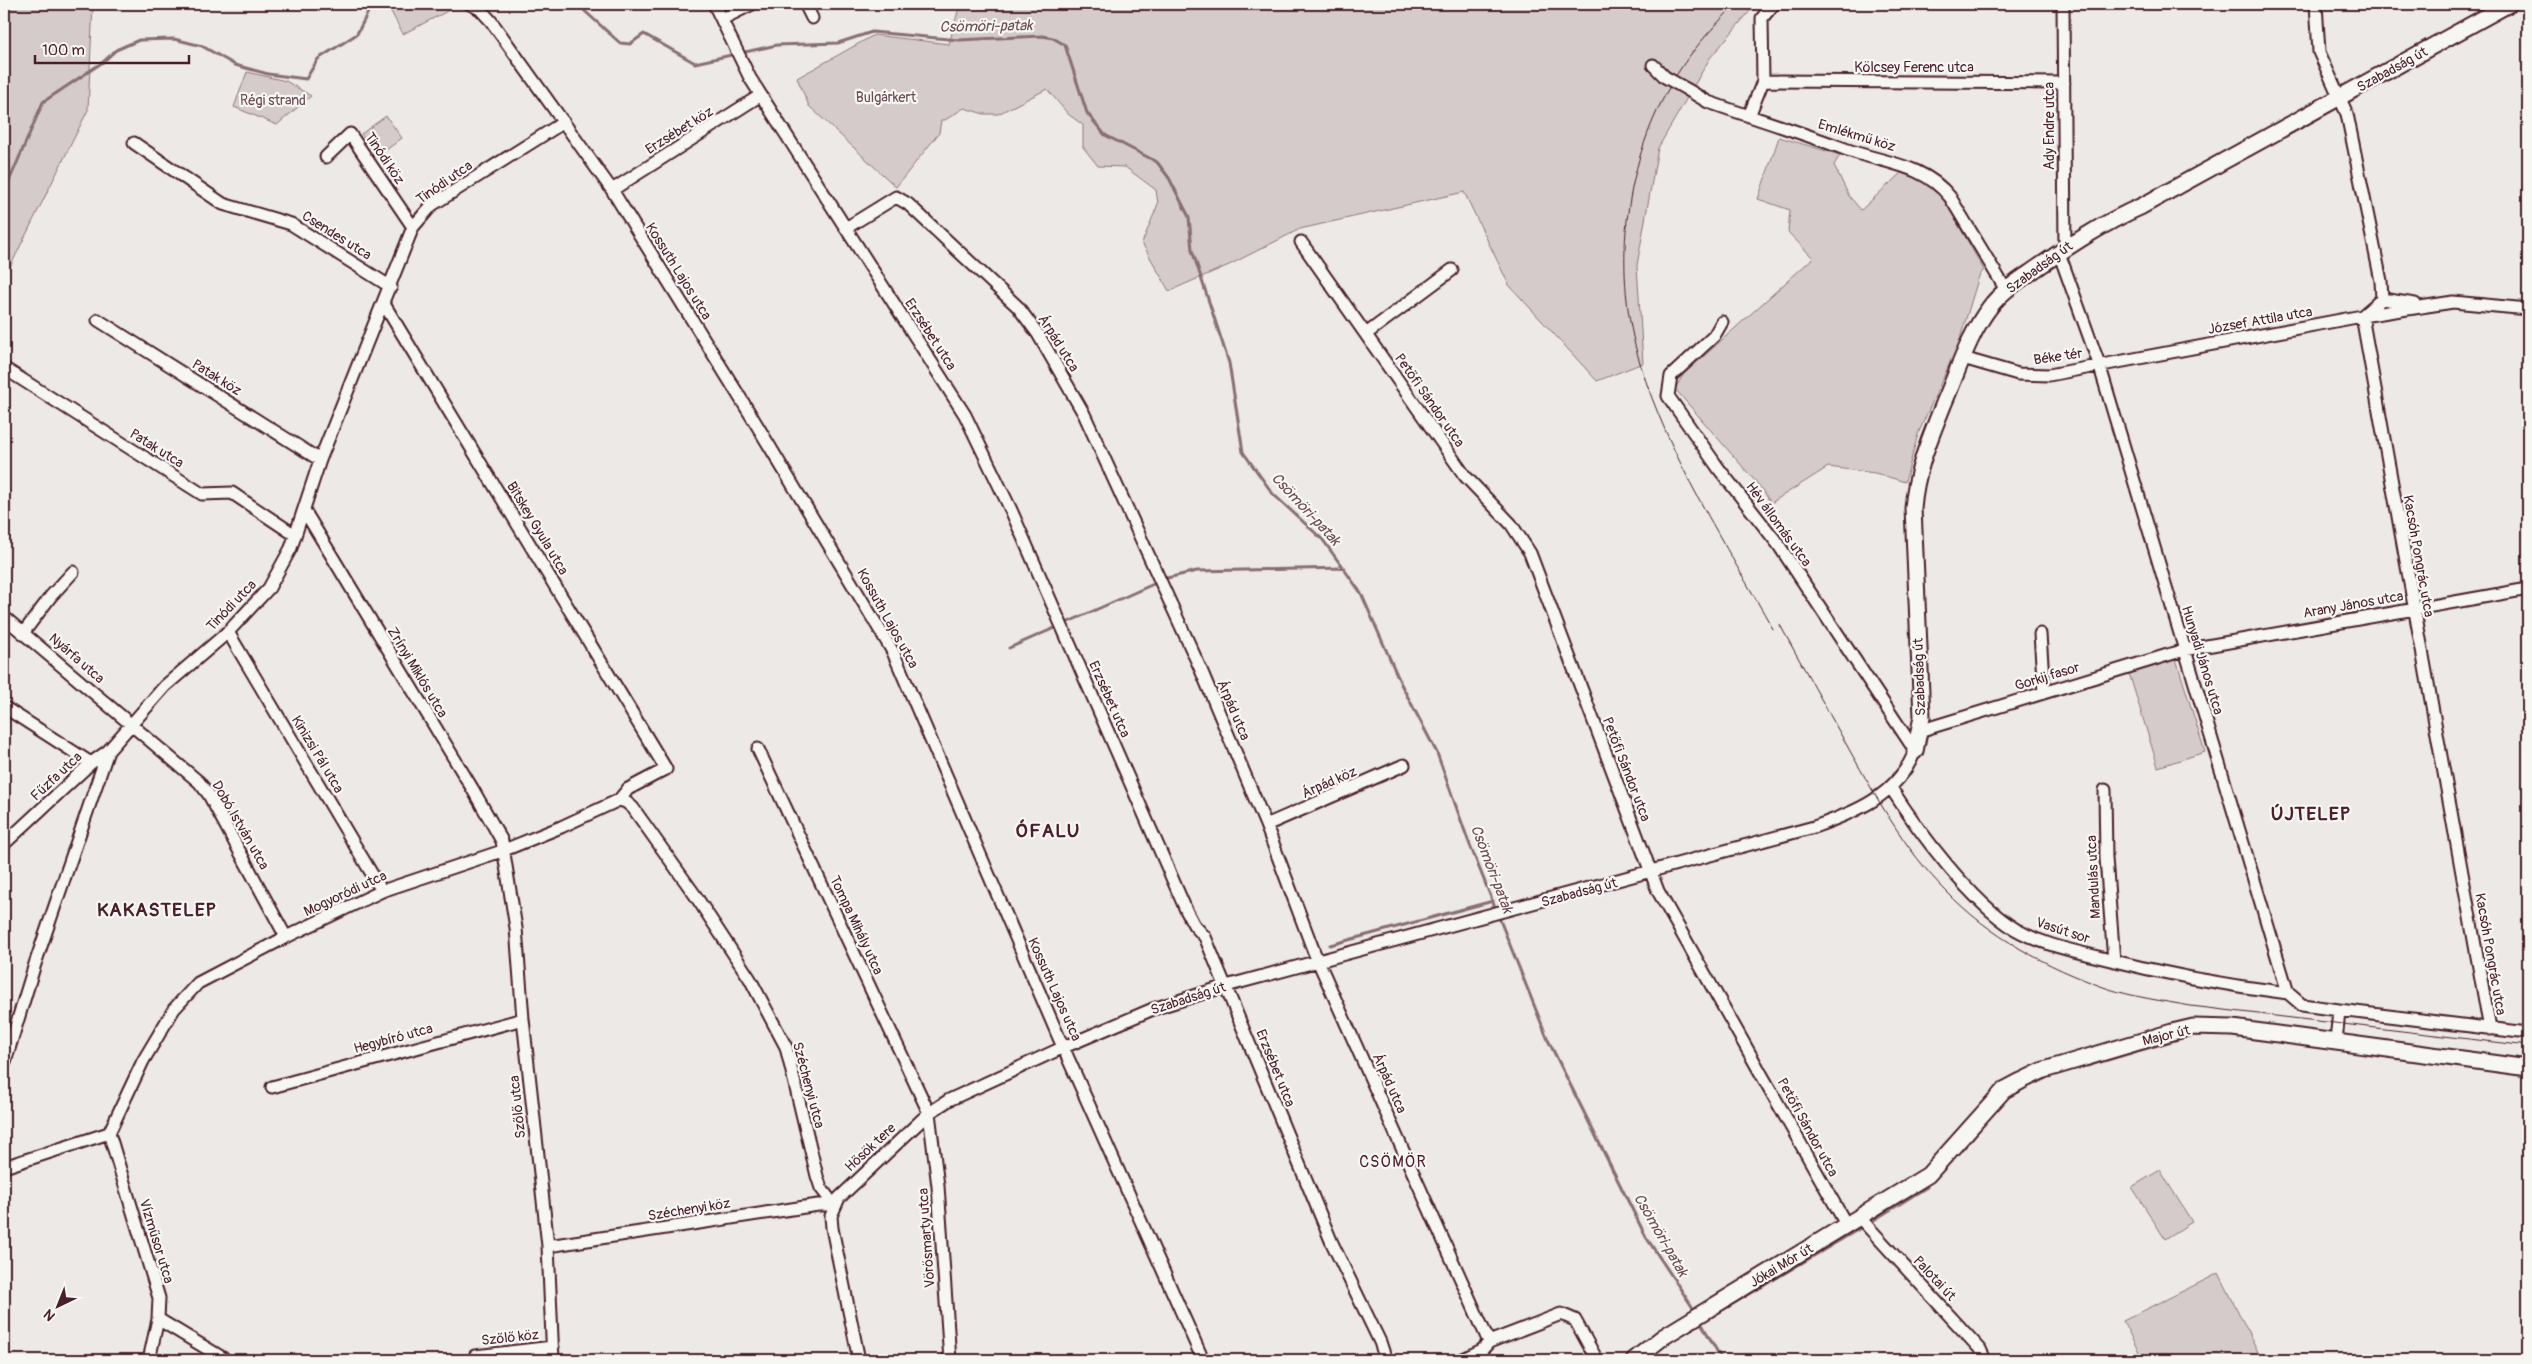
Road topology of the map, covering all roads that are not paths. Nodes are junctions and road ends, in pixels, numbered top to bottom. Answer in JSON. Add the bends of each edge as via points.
{"nodes":[{"id":1,"x":470,"y":4,"type":"edge"},
{"id":2,"x":714,"y":4,"type":"edge"},
{"id":3,"x":752,"y":4,"type":"edge"},
{"id":4,"x":805,"y":4,"type":"edge"},
{"id":5,"x":1774,"y":4,"type":"edge"},
{"id":6,"x":2063,"y":4,"type":"edge"},
{"id":7,"x":2316,"y":4,"type":"edge"},
{"id":8,"x":2509,"y":4,"type":"edge"},
{"id":9,"x":812,"y":18,"type":"dead end"},
{"id":10,"x":722,"y":19,"type":"junction"},
{"id":11,"x":1653,"y":65,"type":"dead end"},
{"id":12,"x":1763,"y":81,"type":"junction"},
{"id":13,"x":2064,"y":83,"type":"junction"},
{"id":14,"x":761,"y":95,"type":"junction"},
{"id":15,"x":2341,"y":96,"type":"junction"},
{"id":16,"x":1749,"y":116,"type":"junction"},
{"id":17,"x":564,"y":122,"type":"junction"},
{"id":18,"x":134,"y":144,"type":"dead end"},
{"id":19,"x":326,"y":157,"type":"dead end"},
{"id":20,"x":612,"y":190,"type":"junction"},
{"id":21,"x":413,"y":227,"type":"junction"},
{"id":22,"x":846,"y":228,"type":"junction"},
{"id":23,"x":1301,"y":242,"type":"dead end"},
{"id":24,"x":2062,"y":250,"type":"junction"},
{"id":25,"x":1452,"y":270,"type":"dead end"},
{"id":26,"x":391,"y":287,"type":"junction"},
{"id":27,"x":2006,"y":290,"type":"junction"},
{"id":28,"x":2382,"y":299,"type":"junction"},
{"id":29,"x":384,"y":304,"type":"junction"},
{"id":30,"x":2426,"y":306,"type":"junction"},
{"id":31,"x":2528,"y":309,"type":"edge"},
{"id":32,"x":2362,"y":316,"type":"junction"},
{"id":33,"x":98,"y":320,"type":"dead end"},
{"id":34,"x":1722,"y":322,"type":"dead end"},
{"id":35,"x":1366,"y":334,"type":"junction"},
{"id":36,"x":1963,"y":358,"type":"junction"},
{"id":37,"x":2100,"y":364,"type":"junction"},
{"id":38,"x":7,"y":370,"type":"dead end"},
{"id":39,"x":320,"y":460,"type":"junction"},
{"id":40,"x":304,"y":510,"type":"junction"},
{"id":41,"x":295,"y":535,"type":"junction"},
{"id":42,"x":73,"y":572,"type":"dead end"},
{"id":43,"x":2528,"y":589,"type":"edge"},
{"id":44,"x":2413,"y":608,"type":"junction"},
{"id":45,"x":4,"y":617,"type":"edge"},
{"id":46,"x":24,"y":632,"type":"junction"},
{"id":47,"x":228,"y":632,"type":"junction"},
{"id":48,"x":2040,"y":634,"type":"dead end"},
{"id":49,"x":2184,"y":650,"type":"junction"},
{"id":50,"x":2044,"y":693,"type":"junction"},
{"id":51,"x":4,"y":707,"type":"edge"},
{"id":52,"x":130,"y":723,"type":"junction"},
{"id":53,"x":1919,"y":731,"type":"junction"},
{"id":54,"x":758,"y":749,"type":"dead end"},
{"id":55,"x":108,"y":751,"type":"junction"},
{"id":56,"x":1914,"y":751,"type":"junction"},
{"id":57,"x":91,"y":763,"type":"junction"},
{"id":58,"x":1404,"y":765,"type":"dead end"},
{"id":59,"x":666,"y":769,"type":"joint"},
{"id":60,"x":1891,"y":788,"type":"junction"},
{"id":61,"x":2105,"y":790,"type":"dead end"},
{"id":62,"x":619,"y":800,"type":"junction"},
{"id":63,"x":1266,"y":825,"type":"junction"},
{"id":64,"x":4,"y":844,"type":"edge"},
{"id":65,"x":502,"y":851,"type":"junction"},
{"id":66,"x":1651,"y":872,"type":"junction"},
{"id":67,"x":382,"y":891,"type":"junction"},
{"id":68,"x":286,"y":937,"type":"junction"},
{"id":69,"x":1318,"y":961,"type":"junction"},
{"id":70,"x":2114,"y":961,"type":"junction"},
{"id":71,"x":1226,"y":986,"type":"junction"},
{"id":72,"x":2288,"y":993,"type":"junction"},
{"id":73,"x":2338,"y":1010,"type":"junction"},
{"id":74,"x":523,"y":1019,"type":"junction"},
{"id":75,"x":2490,"y":1029,"type":"junction"},
{"id":76,"x":2528,"y":1033,"type":"edge"},
{"id":77,"x":2336,"y":1042,"type":"junction"},
{"id":78,"x":1064,"y":1047,"type":"junction"},
{"id":79,"x":4,"y":1066,"type":"edge"},
{"id":80,"x":2528,"y":1068,"type":"edge"},
{"id":81,"x":272,"y":1087,"type":"dead end"},
{"id":82,"x":929,"y":1113,"type":"junction"},
{"id":83,"x":109,"y":1133,"type":"junction"},
{"id":84,"x":4,"y":1167,"type":"edge"},
{"id":85,"x":834,"y":1206,"type":"junction"},
{"id":86,"x":1864,"y":1223,"type":"junction"},
{"id":87,"x":1847,"y":1226,"type":"junction"},
{"id":88,"x":548,"y":1246,"type":"junction"},
{"id":89,"x":158,"y":1319,"type":"junction"},
{"id":90,"x":1489,"y":1342,"type":"junction"},
{"id":91,"x":553,"y":1347,"type":"junction"},
{"id":92,"x":149,"y":1360,"type":"edge"},
{"id":93,"x":226,"y":1360,"type":"edge"},
{"id":94,"x":474,"y":1360,"type":"edge"},
{"id":95,"x":553,"y":1360,"type":"edge"},
{"id":96,"x":859,"y":1360,"type":"edge"},
{"id":97,"x":950,"y":1360,"type":"edge"},
{"id":98,"x":1203,"y":1360,"type":"edge"},
{"id":99,"x":1386,"y":1360,"type":"edge"},
{"id":100,"x":1461,"y":1360,"type":"edge"},
{"id":101,"x":1596,"y":1360,"type":"edge"},
{"id":102,"x":1634,"y":1360,"type":"edge"},
{"id":103,"x":1985,"y":1360,"type":"edge"}],
"edges":[{"from":1,"to":17,"type":"street","name":"Kossuth Lajos utca","via":[[491,21]]},
{"from":2,"to":10,"type":"street","name":"Erzsébet utca"},
{"from":3,"to":10,"type":"street"},
{"from":4,"to":9,"type":"street"},
{"from":5,"to":12,"type":"street","via":[[1762,18]]},
{"from":6,"to":13,"type":"street","name":"Ady Endre utca"},
{"from":7,"to":15,"type":"street","via":[[2319,52]]},
{"from":8,"to":15,"type":"street","name":"Szabadság út"},
{"from":10,"to":14,"type":"street","name":"Erzsébet utca","via":[[731,44]]},
{"from":11,"to":16,"type":"street","name":"Emlékmű köz","bridge":true,"via":[[1665,77],[1708,102]]},
{"from":12,"to":13,"type":"street","name":"Kölcsey Ferenc utca"},
{"from":12,"to":16,"type":"street"},
{"from":13,"to":24,"type":"street","name":"Ady Endre utca"},
{"from":14,"to":20,"type":"street","name":"Erzsébet köz"},
{"from":14,"to":22,"type":"street","name":"Erzsébet utca"},
{"from":15,"to":24,"type":"street","name":"Szabadság út"},
{"from":15,"to":28,"type":"street","via":[[2381,281]]},
{"from":16,"to":27,"type":"street","name":"Emlékmű köz","via":[[1925,174],[1950,197]]},
{"from":17,"to":20,"type":"street","name":"Kossuth Lajos utca"},
{"from":17,"to":21,"type":"street","name":"Tinódi utca","via":[[432,205]]},
{"from":18,"to":26,"type":"street","name":"Csendes utca","via":[[222,204],[291,224]]},
{"from":19,"to":21,"type":"street","name":"Tinódi köz","via":[[350,134]]},
{"from":20,"to":78,"type":"street","name":"Kossuth Lajos utca","via":[[893,652]]},
{"from":21,"to":26,"type":"street","name":"Tinódi utca"},
{"from":22,"to":63,"type":"street","name":"Árpád utca","via":[[896,197],[908,204],[1018,306],[1038,334],[1084,414],[1201,670]]},
{"from":22,"to":71,"type":"street","name":"Erzsébet utca","via":[[965,415],[1062,626],[1186,910],[1205,937]]},
{"from":23,"to":35,"type":"street","name":"Petőfi Sándor utca"},
{"from":24,"to":27,"type":"street","name":"Szabadság út"},
{"from":24,"to":37,"type":"street","name":"Hunyadi János utca"},
{"from":25,"to":35,"type":"street"},
{"from":26,"to":29,"type":"street","name":"Tinódi utca"},
{"from":27,"to":36,"type":"street","name":"Szabadság út","via":[[1985,314]]},
{"from":28,"to":30,"type":"street","name":"József Attila utca"},
{"from":28,"to":32,"type":"street"},
{"from":29,"to":39,"type":"street","name":"Tinódi utca"},
{"from":29,"to":59,"type":"street","name":"Bitskey Gyula utca"},
{"from":30,"to":31,"type":"street","name":"József Attila utca","via":[[2453,302]]},
{"from":30,"to":32,"type":"street","name":"József Attila utca"},
{"from":32,"to":37,"type":"street","name":"József Attila utca"},
{"from":32,"to":44,"type":"street","name":"Kacsóh Pongrác utca"},
{"from":33,"to":39,"type":"street","name":"Patak köz"},
{"from":34,"to":56,"type":"street","name":"Hév állomás utca","via":[[1714,336],[1671,376],[1668,396],[1719,469],[1778,544]]},
{"from":35,"to":66,"type":"street","name":"Petőfi Sándor utca","via":[[1465,476],[1511,524],[1530,554]]},
{"from":36,"to":37,"type":"street","name":"Béke tér","via":[[1998,370],[2037,376]]},
{"from":36,"to":53,"type":"street","name":"Szabadság út","via":[[1927,445],[1914,490],[1922,717]]},
{"from":37,"to":49,"type":"street","name":"Hunyadi János utca"},
{"from":38,"to":41,"type":"street","name":"Patak utca","via":[[202,494],[232,493]]},
{"from":39,"to":40,"type":"street","name":"Tinódi utca"},
{"from":40,"to":41,"type":"street","name":"Tinódi utca"},
{"from":40,"to":65,"type":"street","name":"Zrínyi Miklós utca","via":[[472,788],[502,841]]},
{"from":41,"to":47,"type":"street","name":"Tinódi utca","via":[[269,588]]},
{"from":42,"to":46,"type":"street"},
{"from":43,"to":44,"type":"street","name":"Arany János utca"},
{"from":44,"to":49,"type":"street","name":"Arany János utca"},
{"from":44,"to":75,"type":"street","name":"Kacsóh Pongrác utca"},
{"from":45,"to":46,"type":"street","name":"Nyárfa utca"},
{"from":46,"to":52,"type":"street","name":"Nyárfa utca"},
{"from":47,"to":52,"type":"street","name":"Tinódi utca","via":[[165,686]]},
{"from":47,"to":67,"type":"street","name":"Kinizsi Pál utca"},
{"from":48,"to":50,"type":"street"},
{"from":49,"to":50,"type":"street","name":"Gorkij fasor"},
{"from":49,"to":72,"type":"street","name":"Hunyadi János utca"},
{"from":50,"to":53,"type":"street","name":"Gorkij fasor"},
{"from":51,"to":57,"type":"street"},
{"from":52,"to":55,"type":"street","name":"Tinódi utca"},
{"from":52,"to":68,"type":"street","name":"Dobó István utca","via":[[199,782],[209,795]]},
{"from":53,"to":56,"type":"street","name":"Szabadság út"},
{"from":54,"to":82,"type":"street","name":"Tompa Mihály utca"},
{"from":55,"to":57,"type":"street","name":"Fűzfa utca"},
{"from":55,"to":79,"type":"street","name":"Tinódi utca","via":[[35,964]]},
{"from":56,"to":60,"type":"street","name":"Szabadság út","via":[[1907,769]]},
{"from":57,"to":64,"type":"street","name":"Fűzfa utca"},
{"from":58,"to":63,"type":"street","name":"Árpád köz"},
{"from":59,"to":62,"type":"street","name":"Mogyoródi utca","via":[[628,789]]},
{"from":60,"to":66,"type":"street","name":"Szabadság út","via":[[1870,804],[1814,827]]},
{"from":60,"to":70,"type":"street","name":"Vasút sor","via":[[1917,829],[1988,908],[2035,939]]},
{"from":61,"to":70,"type":"street","name":"Mandulás utca","via":[[2106,858]]},
{"from":62,"to":65,"type":"street","name":"Mogyoródi utca"},
{"from":62,"to":85,"type":"street","name":"Széchenyi utca","via":[[633,808],[695,895],[770,1015],[786,1047],[821,1188]]},
{"from":63,"to":69,"type":"street","name":"Árpád utca"},
{"from":65,"to":67,"type":"street","name":"Mogyoródi utca"},
{"from":65,"to":74,"type":"street","name":"Szőlő utca","via":[[516,928]]},
{"from":66,"to":69,"type":"street","name":"Szabadság út"},
{"from":66,"to":87,"type":"street","name":"Petőfi Sándor utca","via":[[1658,890]]},
{"from":67,"to":68,"type":"street","name":"Mogyoródi utca"},
{"from":68,"to":83,"type":"street","name":"Mogyoródi utca","via":[[198,983],[174,1009],[143,1060]]},
{"from":69,"to":71,"type":"street","name":"Szabadság út"},
{"from":69,"to":90,"type":"street","name":"Árpád utca"},
{"from":70,"to":72,"type":"street","name":"Vasút sor","via":[[2189,978]]},
{"from":71,"to":78,"type":"street","name":"Szabadság út","via":[[1153,1009]]},
{"from":71,"to":99,"type":"street","name":"Erzsébet utca","via":[[1332,1243]]},
{"from":72,"to":73,"type":"street","via":[[2302,1005]]},
{"from":73,"to":75,"type":"street"},
{"from":73,"to":77,"type":"street"},
{"from":74,"to":81,"type":"street","name":"Hegybíró utca"},
{"from":74,"to":88,"type":"street","name":"Szőlő utca"},
{"from":75,"to":76,"type":"street"},
{"from":77,"to":80,"type":"street","name":"Major út"},
{"from":77,"to":86,"type":"street","name":"Major út","via":[[2232,1028],[2193,1027],[2044,1070],[2004,1090],[1928,1175]]},
{"from":78,"to":82,"type":"street","name":"Szabadság út"},
{"from":78,"to":98,"type":"street","name":"Kossuth Lajos utca"},
{"from":82,"to":85,"type":"street","name":"Hősök tere"},
{"from":82,"to":97,"type":"street","name":"Vörösmarty utca","via":[[938,1186]]},
{"from":83,"to":84,"type":"street"},
{"from":83,"to":89,"type":"street","name":"Vízműsor utca","via":[[158,1298]]},
{"from":85,"to":88,"type":"street","name":"Széchenyi köz","via":[[818,1205]]},
{"from":85,"to":96,"type":"street","via":[[832,1228]]},
{"from":86,"to":87,"type":"street","name":"Jókai Mór út"},
{"from":86,"to":103,"type":"street","name":"Palotai út","via":[[1980,1348]]},
{"from":87,"to":102,"type":"street","name":"Jókai Mór út","via":[[1663,1337]]},
{"from":88,"to":91,"type":"street","name":"Szőlő utca"},
{"from":89,"to":92,"type":"street","name":"Vízműsor utca"},
{"from":89,"to":93,"type":"street"},
{"from":90,"to":100,"type":"street","via":[[1482,1350]]},
{"from":90,"to":101,"type":"street","via":[[1555,1314],[1566,1315],[1575,1320]]},
{"from":91,"to":94,"type":"street","name":"Szőlő köz","via":[[476,1356]]},
{"from":91,"to":95,"type":"street","name":"Szőlő utca"}]}
